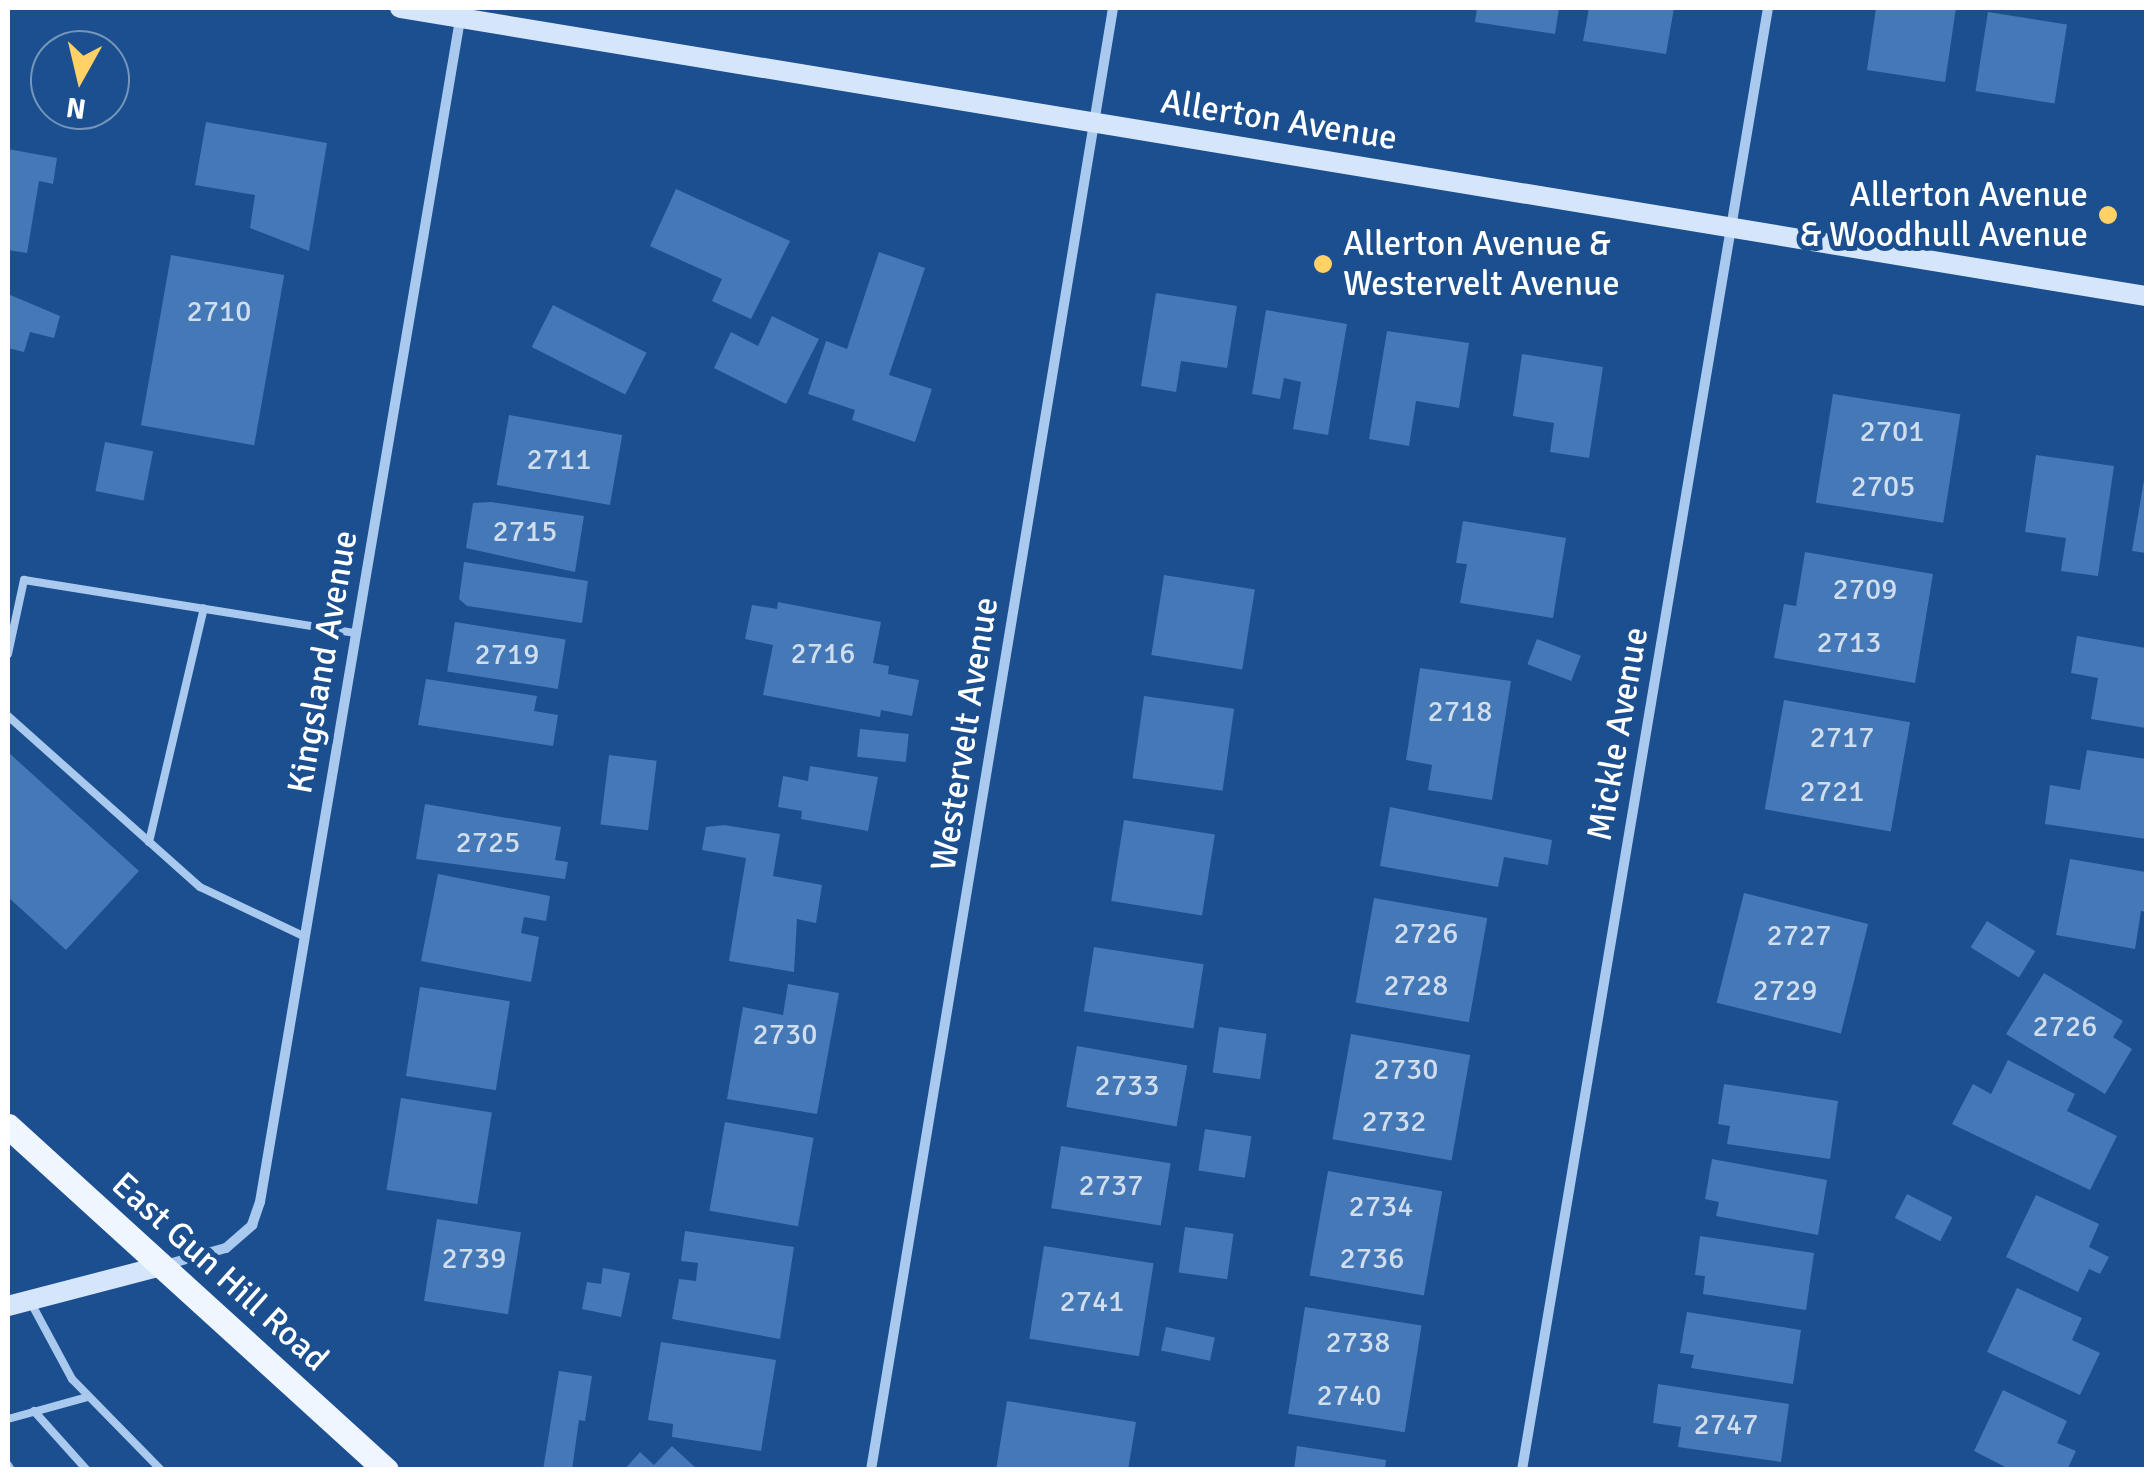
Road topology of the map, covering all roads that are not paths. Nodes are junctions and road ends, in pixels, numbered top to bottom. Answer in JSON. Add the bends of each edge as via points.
{"nodes":[{"id":1,"x":400,"y":8,"type":"edge"},
{"id":2,"x":1113,"y":8,"type":"edge"},
{"id":3,"x":1768,"y":8,"type":"edge"},
{"id":4,"x":462,"y":12,"type":"edge"},
{"id":5,"x":1094,"y":122,"type":"junction"},
{"id":6,"x":1732,"y":228,"type":"junction"},
{"id":7,"x":2146,"y":296,"type":"edge"},
{"id":8,"x":204,"y":608,"type":"junction"},
{"id":9,"x":356,"y":633,"type":"junction"},
{"id":10,"x":8,"y":654,"type":"edge"},
{"id":11,"x":8,"y":716,"type":"edge"},
{"id":12,"x":149,"y":842,"type":"junction"},
{"id":13,"x":303,"y":936,"type":"junction"},
{"id":14,"x":8,"y":1126,"type":"edge"},
{"id":15,"x":162,"y":1266,"type":"junction"},
{"id":16,"x":30,"y":1300,"type":"junction"},
{"id":17,"x":8,"y":1306,"type":"edge"},
{"id":18,"x":88,"y":1396,"type":"junction"},
{"id":19,"x":34,"y":1411,"type":"junction"},
{"id":20,"x":8,"y":1419,"type":"edge"},
{"id":21,"x":87,"y":1470,"type":"edge"},
{"id":22,"x":160,"y":1470,"type":"edge"},
{"id":23,"x":386,"y":1470,"type":"edge"},
{"id":24,"x":871,"y":1470,"type":"edge"},
{"id":25,"x":1522,"y":1470,"type":"edge"}],
"edges":[{"from":1,"to":4,"type":"main road","name":"Allerton Avenue"},
{"from":2,"to":5,"type":"street","name":"Westervelt Avenue"},
{"from":3,"to":6,"type":"street","name":"Mickle Avenue"},
{"from":4,"to":5,"type":"main road","name":"Allerton Avenue"},
{"from":4,"to":9,"type":"street","name":"Kingsland Avenue"},
{"from":5,"to":6,"type":"main road","name":"Allerton Avenue"},
{"from":5,"to":24,"type":"street","name":"Westervelt Avenue"},
{"from":6,"to":7,"type":"main road","name":"Allerton Avenue"},
{"from":6,"to":25,"type":"street","name":"Mickle Avenue"},
{"from":8,"to":9,"type":"lane"},
{"from":8,"to":10,"type":"lane","via":[[24,580]]},
{"from":8,"to":12,"type":"lane"},
{"from":9,"to":13,"type":"street","name":"Kingsland Avenue"},
{"from":11,"to":12,"type":"lane"},
{"from":12,"to":13,"type":"lane","via":[[200,887]]},
{"from":13,"to":15,"type":"street","name":"Kingsland Avenue","via":[[252,1225],[226,1248]]},
{"from":14,"to":15,"type":"main road","name":"East Gun Hill Road"},
{"from":15,"to":16,"type":"main road"},
{"from":15,"to":23,"type":"main road","name":"East Gun Hill Road"},
{"from":16,"to":17,"type":"main road"},
{"from":16,"to":18,"type":"lane"},
{"from":18,"to":19,"type":"lane"},
{"from":18,"to":22,"type":"lane"},
{"from":19,"to":20,"type":"lane"},
{"from":19,"to":21,"type":"lane"}]}
